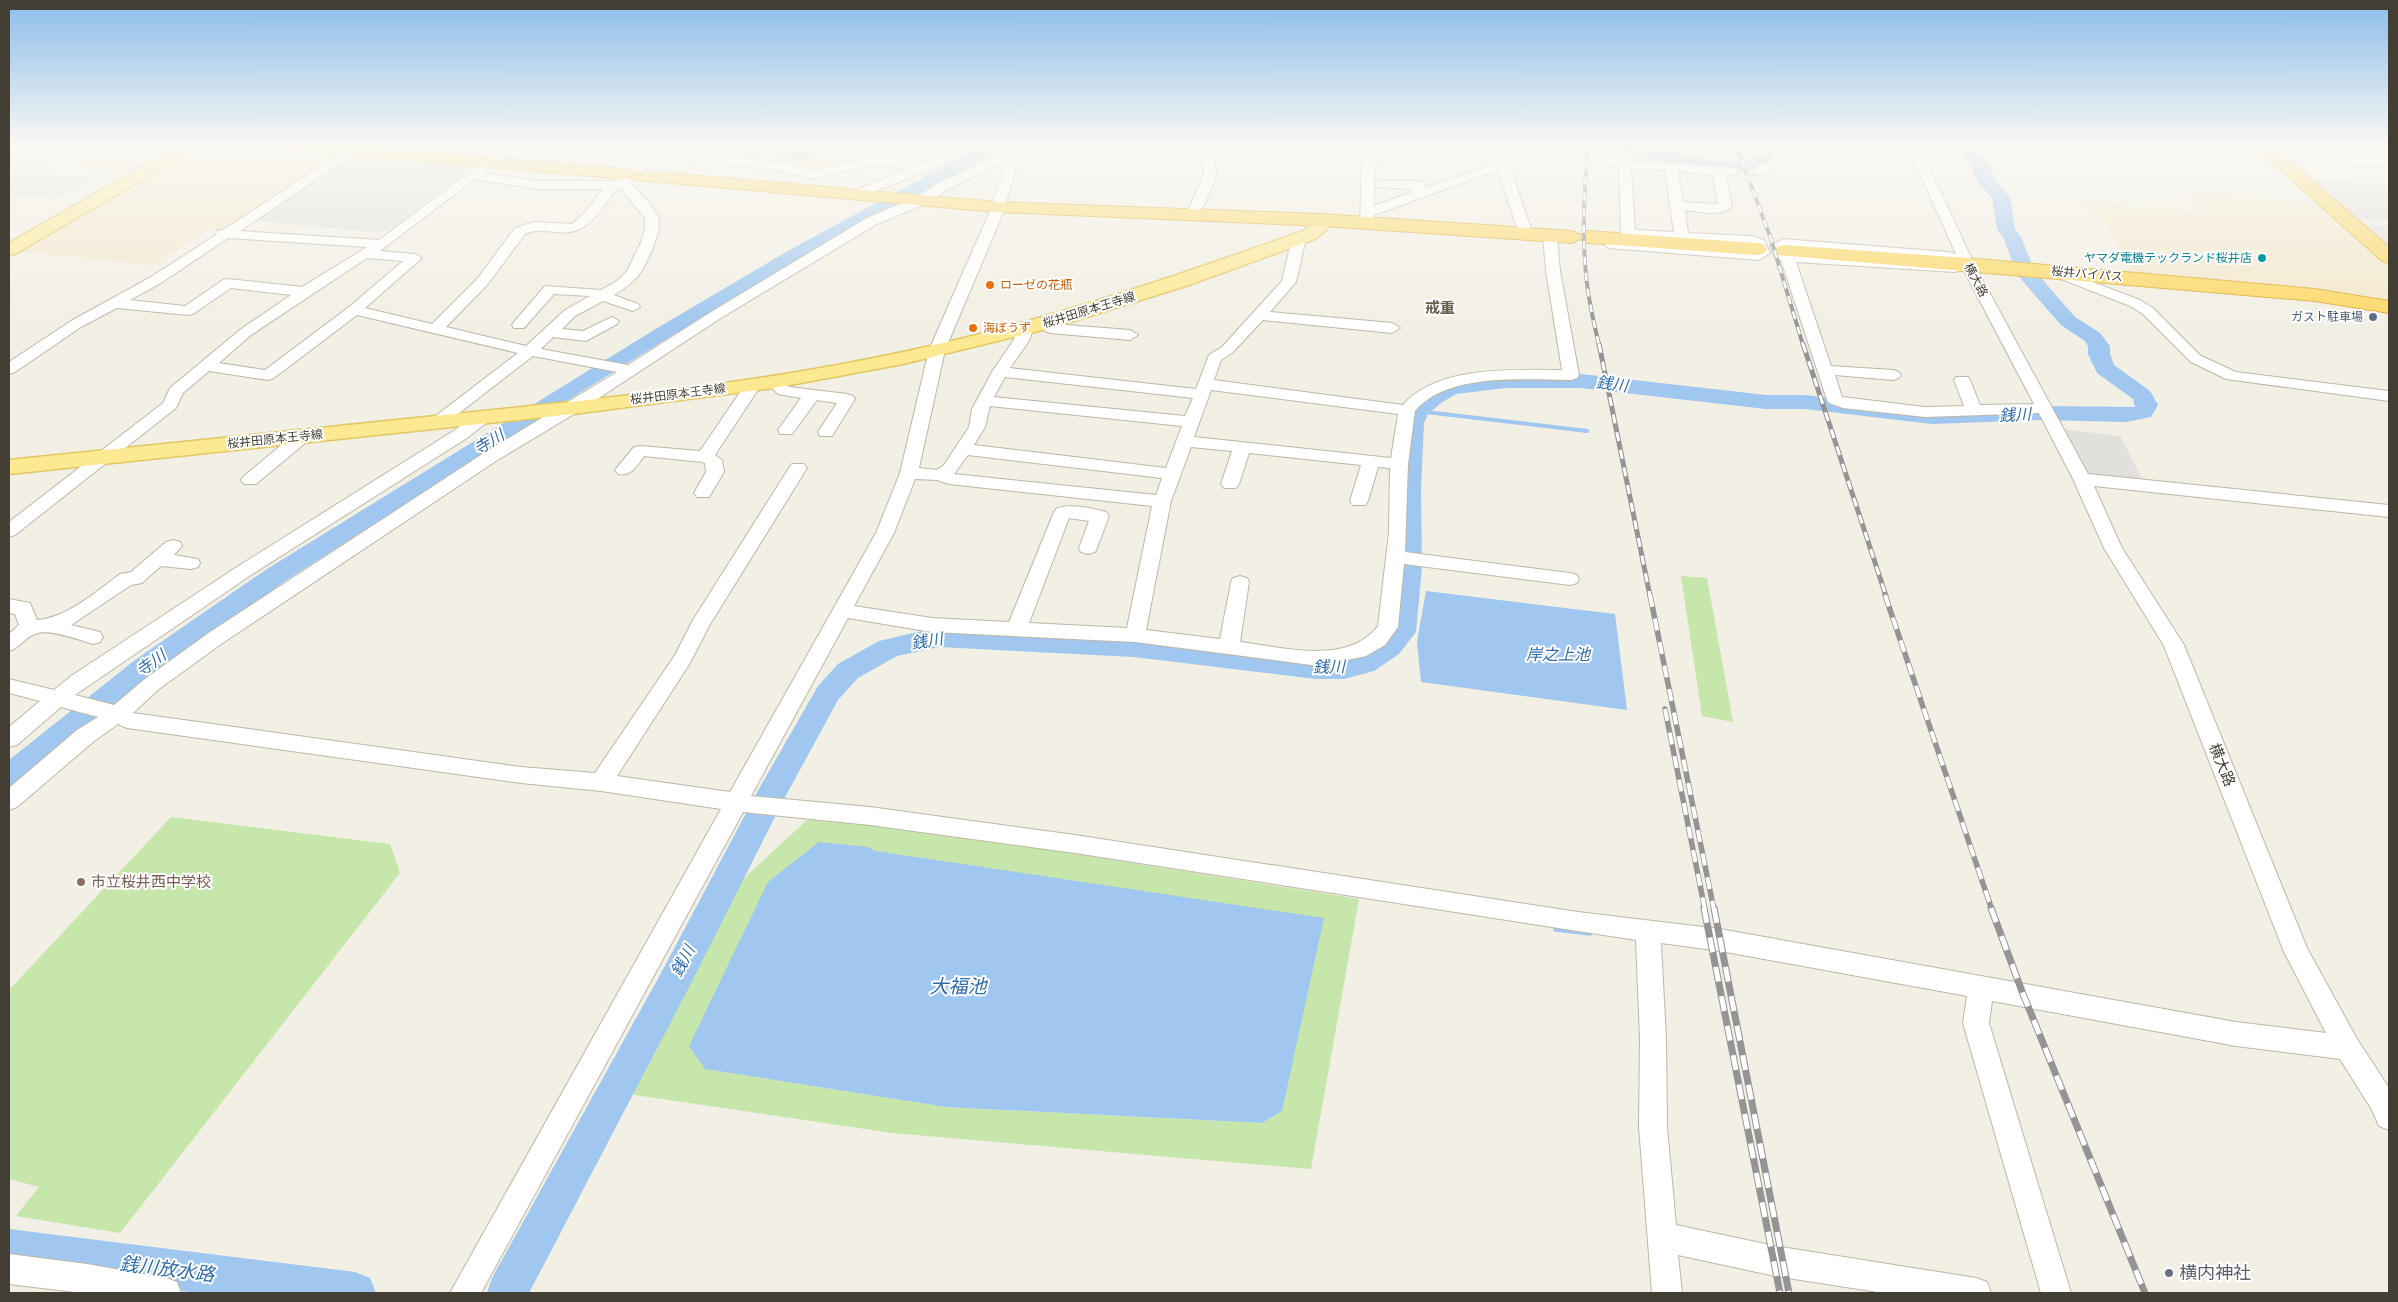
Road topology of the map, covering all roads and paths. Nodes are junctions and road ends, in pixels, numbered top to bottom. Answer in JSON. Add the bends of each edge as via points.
{"nodes":[{"id":1,"x":73,"y":206,"type":"edge"},
{"id":2,"x":85,"y":206,"type":"edge"},
{"id":3,"x":266,"y":206,"type":"edge"},
{"id":4,"x":432,"y":206,"type":"edge"},
{"id":5,"x":598,"y":206,"type":"edge"},
{"id":6,"x":643,"y":206,"type":"edge"},
{"id":7,"x":906,"y":206,"type":"edge"},
{"id":8,"x":983,"y":206,"type":"edge"},
{"id":9,"x":1197,"y":206,"type":"edge"},
{"id":10,"x":1367,"y":206,"type":"edge"},
{"id":11,"x":1395,"y":206,"type":"edge"},
{"id":12,"x":1516,"y":206,"type":"edge"},
{"id":13,"x":1622,"y":206,"type":"edge"},
{"id":14,"x":1677,"y":206,"type":"joint"},
{"id":15,"x":1725,"y":206,"type":"edge"},
{"id":16,"x":1940,"y":206,"type":"edge"},
{"id":17,"x":2331,"y":206,"type":"edge"},
{"id":18,"x":997,"y":207,"type":"junction"},
{"id":19,"x":1193,"y":214,"type":"junction"},
{"id":20,"x":1367,"y":218,"type":"junction"},
{"id":21,"x":1322,"y":220,"type":"junction"},
{"id":22,"x":222,"y":234,"type":"junction"},
{"id":23,"x":1526,"y":234,"type":"junction"},
{"id":24,"x":1550,"y":236,"type":"junction"},
{"id":25,"x":1682,"y":237,"type":"junction"},
{"id":26,"x":1299,"y":238,"type":"junction"},
{"id":27,"x":1620,"y":238,"type":"junction"},
{"id":28,"x":9,"y":243,"type":"edge"},
{"id":29,"x":382,"y":244,"type":"junction"},
{"id":30,"x":1757,"y":249,"type":"dead end"},
{"id":31,"x":9,"y":250,"type":"edge"},
{"id":32,"x":365,"y":254,"type":"junction"},
{"id":33,"x":1785,"y":254,"type":"joint"},
{"id":34,"x":2389,"y":257,"type":"edge"},
{"id":35,"x":1965,"y":263,"type":"junction"},
{"id":36,"x":2056,"y":272,"type":"junction"},
{"id":37,"x":306,"y":292,"type":"junction"},
{"id":38,"x":602,"y":295,"type":"junction"},
{"id":39,"x":114,"y":303,"type":"junction"},
{"id":40,"x":633,"y":307,"type":"dead end"},
{"id":41,"x":2389,"y":307,"type":"edge"},
{"id":42,"x":354,"y":310,"type":"junction"},
{"id":43,"x":1258,"y":316,"type":"junction"},
{"id":44,"x":612,"y":321,"type":"dead end"},
{"id":45,"x":1044,"y":324,"type":"junction"},
{"id":46,"x":519,"y":325,"type":"dead end"},
{"id":47,"x":1392,"y":328,"type":"dead end"},
{"id":48,"x":434,"y":329,"type":"junction"},
{"id":49,"x":1025,"y":329,"type":"junction"},
{"id":50,"x":549,"y":332,"type":"junction"},
{"id":51,"x":1130,"y":336,"type":"dead end"},
{"id":52,"x":938,"y":350,"type":"junction"},
{"id":53,"x":529,"y":351,"type":"junction"},
{"id":54,"x":208,"y":366,"type":"junction"},
{"id":55,"x":624,"y":368,"type":"junction"},
{"id":56,"x":9,"y":369,"type":"edge"},
{"id":57,"x":1825,"y":370,"type":"junction"},
{"id":58,"x":1000,"y":372,"type":"junction"},
{"id":59,"x":1893,"y":375,"type":"dead end"},
{"id":60,"x":1962,"y":380,"type":"dead end"},
{"id":61,"x":774,"y":382,"type":"junction"},
{"id":62,"x":753,"y":385,"type":"junction"},
{"id":63,"x":1204,"y":390,"type":"junction"},
{"id":64,"x":812,"y":395,"type":"junction"},
{"id":65,"x":2389,"y":396,"type":"edge"},
{"id":66,"x":985,"y":401,"type":"junction"},
{"id":67,"x":568,"y":408,"type":"junction"},
{"id":68,"x":1407,"y":410,"type":"junction"},
{"id":69,"x":1974,"y":412,"type":"junction"},
{"id":70,"x":2047,"y":412,"type":"junction"},
{"id":71,"x":491,"y":415,"type":"junction"},
{"id":72,"x":439,"y":421,"type":"junction"},
{"id":73,"x":1191,"y":422,"type":"junction"},
{"id":74,"x":786,"y":430,"type":"dead end"},
{"id":75,"x":826,"y":432,"type":"dead end"},
{"id":76,"x":303,"y":436,"type":"junction"},
{"id":77,"x":1184,"y":441,"type":"junction"},
{"id":78,"x":1242,"y":448,"type":"junction"},
{"id":79,"x":962,"y":450,"type":"junction"},
{"id":80,"x":104,"y":457,"type":"junction"},
{"id":81,"x":705,"y":457,"type":"junction"},
{"id":82,"x":1371,"y":461,"type":"junction"},
{"id":83,"x":1400,"y":464,"type":"junction"},
{"id":84,"x":9,"y":467,"type":"edge"},
{"id":85,"x":798,"y":468,"type":"dead end"},
{"id":86,"x":624,"y":470,"type":"dead end"},
{"id":87,"x":909,"y":473,"type":"junction"},
{"id":88,"x":1172,"y":474,"type":"junction"},
{"id":89,"x":940,"y":475,"type":"junction"},
{"id":90,"x":2082,"y":479,"type":"junction"},
{"id":91,"x":250,"y":480,"type":"dead end"},
{"id":92,"x":1230,"y":484,"type":"dead end"},
{"id":93,"x":703,"y":493,"type":"dead end"},
{"id":94,"x":1162,"y":501,"type":"junction"},
{"id":95,"x":1359,"y":501,"type":"dead end"},
{"id":96,"x":2389,"y":511,"type":"edge"},
{"id":97,"x":9,"y":531,"type":"edge"},
{"id":98,"x":172,"y":546,"type":"dead end"},
{"id":99,"x":1088,"y":548,"type":"dead end"},
{"id":100,"x":1398,"y":557,"type":"junction"},
{"id":101,"x":157,"y":560,"type":"junction"},
{"id":102,"x":191,"y":563,"type":"dead end"},
{"id":103,"x":1570,"y":579,"type":"dead end"},
{"id":104,"x":1240,"y":582,"type":"dead end"},
{"id":105,"x":9,"y":606,"type":"edge"},
{"id":106,"x":843,"y":611,"type":"junction"},
{"id":107,"x":50,"y":626,"type":"junction"},
{"id":108,"x":30,"y":627,"type":"junction"},
{"id":109,"x":1016,"y":630,"type":"junction"},
{"id":110,"x":1135,"y":635,"type":"junction"},
{"id":111,"x":93,"y":637,"type":"dead end"},
{"id":112,"x":9,"y":644,"type":"edge"},
{"id":113,"x":1229,"y":647,"type":"junction"},
{"id":114,"x":9,"y":686,"type":"edge"},
{"id":115,"x":61,"y":700,"type":"junction"},
{"id":116,"x":114,"y":714,"type":"junction"},
{"id":117,"x":9,"y":739,"type":"edge"},
{"id":118,"x":602,"y":782,"type":"junction"},
{"id":119,"x":9,"y":801,"type":"edge"},
{"id":120,"x":756,"y":804,"type":"junction"},
{"id":121,"x":1648,"y":937,"type":"junction"},
{"id":122,"x":1981,"y":986,"type":"junction"},
{"id":123,"x":2348,"y":1048,"type":"junction"},
{"id":124,"x":2389,"y":1117,"type":"edge"},
{"id":125,"x":1662,"y":1238,"type":"junction"},
{"id":126,"x":9,"y":1269,"type":"edge"},
{"id":127,"x":166,"y":1293,"type":"edge"},
{"id":128,"x":465,"y":1293,"type":"edge"},
{"id":129,"x":1667,"y":1293,"type":"edge"},
{"id":130,"x":1976,"y":1293,"type":"edge"},
{"id":131,"x":2056,"y":1293,"type":"edge"}],
"edges":[{"from":1,"to":28,"type":"main road"},
{"from":2,"to":31,"type":"main road"},
{"from":3,"to":22,"type":"street"},
{"from":4,"to":29,"type":"street"},
{"from":5,"to":48,"type":"street","via":[[579,226],[535,225],[520,231],[482,282]]},
{"from":6,"to":38,"type":"street","via":[[652,218],[652,229],[633,273],[622,284]]},
{"from":7,"to":55,"type":"street","via":[[872,221]]},
{"from":8,"to":18,"type":"highway"},
{"from":9,"to":19,"type":"street"},
{"from":10,"to":20,"type":"street"},
{"from":11,"to":20,"type":"street"},
{"from":12,"to":23,"type":"street"},
{"from":13,"to":27,"type":"street"},
{"from":14,"to":15,"type":"street","via":[[1719,209]]},
{"from":14,"to":25,"type":"street"},
{"from":16,"to":35,"type":"street","name":"横大路"},
{"from":17,"to":34,"type":"highway"},
{"from":18,"to":19,"type":"highway"},
{"from":18,"to":52,"type":"street"},
{"from":19,"to":21,"type":"highway"},
{"from":20,"to":21,"type":"highway"},
{"from":20,"to":23,"type":"highway"},
{"from":21,"to":26,"type":"main road","name":"桜井田原本王寺線","via":[[1316,231]]},
{"from":22,"to":29,"type":"street"},
{"from":22,"to":39,"type":"street","via":[[161,276]]},
{"from":23,"to":24,"type":"highway"},
{"from":24,"to":27,"type":"highway"},
{"from":24,"to":68,"type":"street","via":[[1571,375],[1506,375],[1469,379],[1436,388]]},
{"from":25,"to":27,"type":"street"},
{"from":25,"to":27,"type":"street","via":[[1752,240],[1759,243],[1763,253],[1759,256],[1613,245]]},
{"from":26,"to":43,"type":"street","via":[[1289,282]]},
{"from":26,"to":45,"type":"main road","name":"桜井田原本王寺線","via":[[1182,281]]},
{"from":27,"to":30,"type":"highway"},
{"from":29,"to":32,"type":"street"},
{"from":32,"to":37,"type":"street"},
{"from":32,"to":42,"type":"street","via":[[415,258]]},
{"from":33,"to":35,"type":"highway","name":"桜井バイパス"},
{"from":33,"to":57,"type":"street"},
{"from":35,"to":36,"type":"highway","name":"桜井バイパス"},
{"from":35,"to":70,"type":"street","name":"横大路"},
{"from":36,"to":41,"type":"highway","name":"桜井バイパス","via":[[2315,295]]},
{"from":36,"to":65,"type":"street","via":[[2135,303],[2148,311],[2196,359],[2232,376]]},
{"from":37,"to":39,"type":"street","via":[[228,283],[188,311]]},
{"from":37,"to":54,"type":"street","via":[[263,319]]},
{"from":38,"to":40,"type":"street"},
{"from":38,"to":46,"type":"street","via":[[550,289]]},
{"from":38,"to":50,"type":"street","via":[[570,313]]},
{"from":39,"to":56,"type":"street"},
{"from":42,"to":48,"type":"street"},
{"from":42,"to":54,"type":"street","via":[[268,375]]},
{"from":43,"to":47,"type":"street"},
{"from":43,"to":63,"type":"street","via":[[1228,350],[1214,358]]},
{"from":44,"to":50,"type":"street","via":[[586,336]]},
{"from":45,"to":49,"type":"main road","name":"桜井田原本王寺線"},
{"from":45,"to":51,"type":"street","via":[[1050,328]]},
{"from":48,"to":53,"type":"street"},
{"from":49,"to":52,"type":"main road","name":"桜井田原本王寺線"},
{"from":49,"to":58,"type":"street"},
{"from":50,"to":53,"type":"street"},
{"from":52,"to":61,"type":"main road","name":"桜井田原本王寺線"},
{"from":52,"to":87,"type":"street"},
{"from":53,"to":55,"type":"street"},
{"from":53,"to":72,"type":"street"},
{"from":54,"to":80,"type":"street","via":[[176,391],[170,406]]},
{"from":55,"to":67,"type":"street"},
{"from":57,"to":59,"type":"street"},
{"from":57,"to":69,"type":"street","via":[[1835,400],[1843,403],[1925,412]]},
{"from":58,"to":63,"type":"street"},
{"from":58,"to":66,"type":"street"},
{"from":60,"to":69,"type":"street"},
{"from":61,"to":62,"type":"main road","name":"桜井田原本王寺線"},
{"from":61,"to":64,"type":"street","via":[[784,391]]},
{"from":62,"to":67,"type":"main road","name":"桜井田原本王寺線"},
{"from":62,"to":81,"type":"street"},
{"from":63,"to":68,"type":"street"},
{"from":63,"to":73,"type":"street"},
{"from":64,"to":74,"type":"street"},
{"from":64,"to":75,"type":"street","via":[[847,399]]},
{"from":66,"to":73,"type":"street"},
{"from":66,"to":79,"type":"street","via":[[977,427]]},
{"from":67,"to":71,"type":"main road","name":"桜井田原本王寺線"},
{"from":67,"to":116,"type":"street","via":[[279,596]]},
{"from":68,"to":83,"type":"street"},
{"from":69,"to":70,"type":"street"},
{"from":70,"to":90,"type":"street","name":"横大路"},
{"from":71,"to":72,"type":"main road","name":"桜井田原本王寺線"},
{"from":71,"to":115,"type":"street","via":[[78,681]]},
{"from":72,"to":76,"type":"main road","name":"桜井田原本王寺線"},
{"from":73,"to":77,"type":"street"},
{"from":76,"to":80,"type":"main road","name":"桜井田原本王寺線"},
{"from":76,"to":91,"type":"street"},
{"from":77,"to":78,"type":"street"},
{"from":77,"to":88,"type":"street"},
{"from":78,"to":82,"type":"street"},
{"from":78,"to":92,"type":"street"},
{"from":79,"to":88,"type":"street"},
{"from":79,"to":89,"type":"street","via":[[950,469]]},
{"from":80,"to":84,"type":"main road","name":"桜井田原本王寺線"},
{"from":80,"to":97,"type":"street"},
{"from":81,"to":86,"type":"street","via":[[640,452]]},
{"from":81,"to":93,"type":"street","via":[[713,460],[715,472]]},
{"from":82,"to":83,"type":"street"},
{"from":82,"to":95,"type":"street"},
{"from":83,"to":100,"type":"street"},
{"from":85,"to":118,"type":"street","via":[[700,625],[683,658]]},
{"from":87,"to":89,"type":"street"},
{"from":87,"to":106,"type":"street","via":[[885,533]]},
{"from":88,"to":94,"type":"street"},
{"from":89,"to":94,"type":"street","via":[[949,479]]},
{"from":90,"to":96,"type":"street"},
{"from":90,"to":123,"type":"street","name":"横大路","via":[[2113,548],[2174,645],[2296,952]]},
{"from":94,"to":110,"type":"street"},
{"from":98,"to":101,"type":"street"},
{"from":99,"to":109,"type":"street","via":[[1100,516],[1063,512]]},
{"from":100,"to":103,"type":"street"},
{"from":100,"to":113,"type":"street","via":[[1388,627],[1378,640],[1360,652],[1319,659]]},
{"from":101,"to":102,"type":"street"},
{"from":101,"to":107,"type":"street","via":[[135,579],[127,578],[77,613]]},
{"from":104,"to":113,"type":"street"},
{"from":105,"to":108,"type":"street","via":[[23,608]]},
{"from":106,"to":109,"type":"street","via":[[932,625]]},
{"from":106,"to":120,"type":"street"},
{"from":107,"to":108,"type":"street"},
{"from":107,"to":111,"type":"street"},
{"from":108,"to":112,"type":"street"},
{"from":109,"to":110,"type":"street"},
{"from":110,"to":113,"type":"street"},
{"from":114,"to":115,"type":"street"},
{"from":115,"to":116,"type":"street"},
{"from":115,"to":117,"type":"street"},
{"from":116,"to":118,"type":"street","via":[[128,720],[390,757],[521,775]]},
{"from":116,"to":119,"type":"street"},
{"from":118,"to":120,"type":"street"},
{"from":120,"to":121,"type":"street","via":[[1075,844]]},
{"from":120,"to":128,"type":"street"},
{"from":121,"to":122,"type":"street","via":[[1720,940]]},
{"from":121,"to":125,"type":"street","via":[[1653,1127]]},
{"from":122,"to":123,"type":"street","via":[[2236,1034]]},
{"from":122,"to":131,"type":"street","via":[[1976,1023]]},
{"from":123,"to":124,"type":"street","name":"横大路"},
{"from":125,"to":129,"type":"street"},
{"from":125,"to":130,"type":"street","via":[[1775,1261]]},
{"from":126,"to":127,"type":"street"}]}
